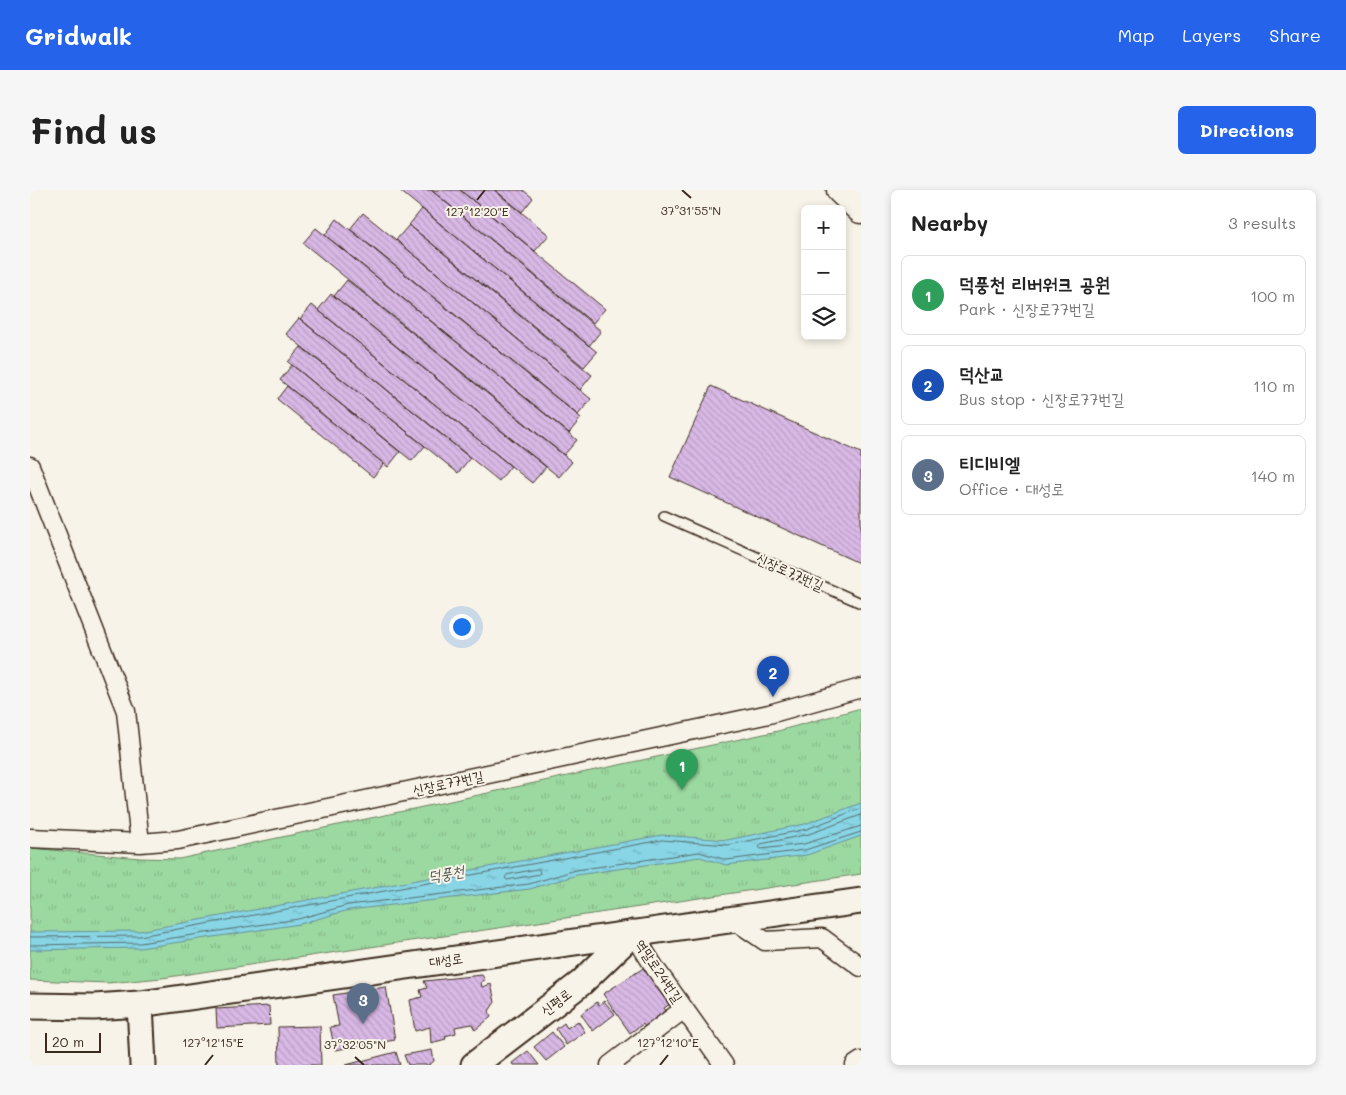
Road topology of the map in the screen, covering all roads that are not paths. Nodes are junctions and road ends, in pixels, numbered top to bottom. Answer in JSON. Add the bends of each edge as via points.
{"nodes":[{"id":1,"x":840,"y":190,"type":"edge"},
{"id":2,"x":861,"y":209,"type":"edge"},
{"id":3,"x":30,"y":466,"type":"edge"},
{"id":4,"x":664,"y":516,"type":"dead end"},
{"id":5,"x":861,"y":603,"type":"edge"},
{"id":6,"x":861,"y":688,"type":"edge"},
{"id":7,"x":30,"y":838,"type":"edge"},
{"id":8,"x":140,"y":843,"type":"junction"},
{"id":9,"x":861,"y":901,"type":"edge"},
{"id":10,"x":733,"y":919,"type":"junction"},
{"id":11,"x":634,"y":933,"type":"junction"},
{"id":12,"x":861,"y":967,"type":"edge"},
{"id":13,"x":140,"y":1004,"type":"junction"},
{"id":14,"x":30,"y":1006,"type":"edge"},
{"id":15,"x":684,"y":1009,"type":"junction"},
{"id":16,"x":861,"y":1060,"type":"edge"},
{"id":17,"x":143,"y":1065,"type":"edge"},
{"id":18,"x":474,"y":1065,"type":"edge"},
{"id":19,"x":610,"y":1065,"type":"edge"},
{"id":20,"x":724,"y":1065,"type":"edge"},
{"id":21,"x":854,"y":1065,"type":"edge"}],
"edges":[{"from":1,"to":2,"type":"highway"},
{"from":3,"to":8,"type":"street","via":[[126,712]]},
{"from":4,"to":5,"type":"lane","name":"신장로77번길"},
{"from":6,"to":8,"type":"street","name":"신장로77번길","via":[[760,716],[178,840]]},
{"from":7,"to":8,"type":"street","name":"신장로77번길"},
{"from":9,"to":10,"type":"street","name":"대성로"},
{"from":10,"to":11,"type":"street","name":"대성로"},
{"from":10,"to":12,"type":"street","via":[[765,941],[822,938]]},
{"from":11,"to":13,"type":"street","name":"대성로"},
{"from":11,"to":15,"type":"street","name":"역말로24번길"},
{"from":11,"to":18,"type":"street","name":"신평로","via":[[581,983]]},
{"from":13,"to":14,"type":"street","name":"대성로"},
{"from":13,"to":17,"type":"street"},
{"from":15,"to":19,"type":"street","name":"역말로24번길"},
{"from":15,"to":20,"type":"street","name":"역말로24번길"},
{"from":16,"to":21,"type":"street"}]}
